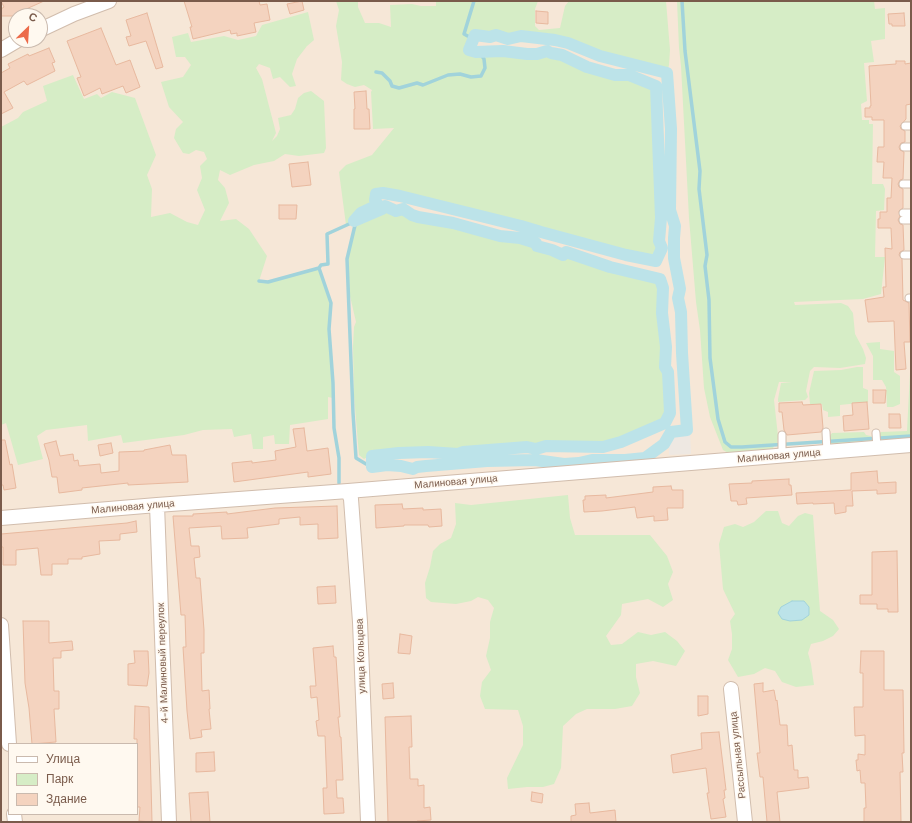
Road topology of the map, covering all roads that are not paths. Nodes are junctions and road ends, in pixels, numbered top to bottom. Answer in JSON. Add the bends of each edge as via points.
{"nodes":[{"id":1,"x":108,"y":1,"type":"edge"},
{"id":2,"x":48,"y":26,"type":"edge"},
{"id":3,"x":903,"y":184,"type":"dead end"},
{"id":4,"x":911,"y":184,"type":"edge"},
{"id":5,"x":911,"y":213,"type":"edge"},
{"id":6,"x":911,"y":220,"type":"edge"},
{"id":7,"x":826,"y":432,"type":"dead end"},
{"id":8,"x":876,"y":433,"type":"dead end"},
{"id":9,"x":782,"y":435,"type":"dead end"},
{"id":10,"x":911,"y":445,"type":"edge"},
{"id":11,"x":877,"y":448,"type":"junction"},
{"id":12,"x":826,"y":452,"type":"junction"},
{"id":13,"x":782,"y":456,"type":"junction"},
{"id":14,"x":348,"y":491,"type":"junction"},
{"id":15,"x":157,"y":504,"type":"junction"},
{"id":16,"x":1,"y":518,"type":"edge"},
{"id":17,"x":1,"y":625,"type":"edge"},
{"id":18,"x":731,"y":689,"type":"dead end"},
{"id":19,"x":10,"y":743,"type":"edge"},
{"id":20,"x":170,"y":822,"type":"edge"},
{"id":21,"x":368,"y":822,"type":"edge"},
{"id":22,"x":745,"y":822,"type":"edge"}],
"edges":[{"from":1,"to":2,"type":"street"},
{"from":3,"to":4,"type":"lane"},
{"from":5,"to":6,"type":"lane","via":[[903,216]]},
{"from":7,"to":12,"type":"lane"},
{"from":8,"to":11,"type":"lane"},
{"from":9,"to":13,"type":"lane"},
{"from":10,"to":11,"type":"street","name":"Малиновая улица"},
{"from":11,"to":12,"type":"street","name":"Малиновая улица"},
{"from":12,"to":13,"type":"street","name":"Малиновая улица"},
{"from":13,"to":14,"type":"street","name":"Малиновая улица"},
{"from":14,"to":15,"type":"street","name":"Малиновая улица"},
{"from":14,"to":21,"type":"street","name":"улица Кольцова","via":[[351,499],[360,622]]},
{"from":15,"to":16,"type":"street","name":"Малиновая улица"},
{"from":15,"to":20,"type":"street","name":"4-й Малиновый переулок"},
{"from":17,"to":19,"type":"street"},
{"from":18,"to":22,"type":"street","name":"Рассыльная улица"}]}
